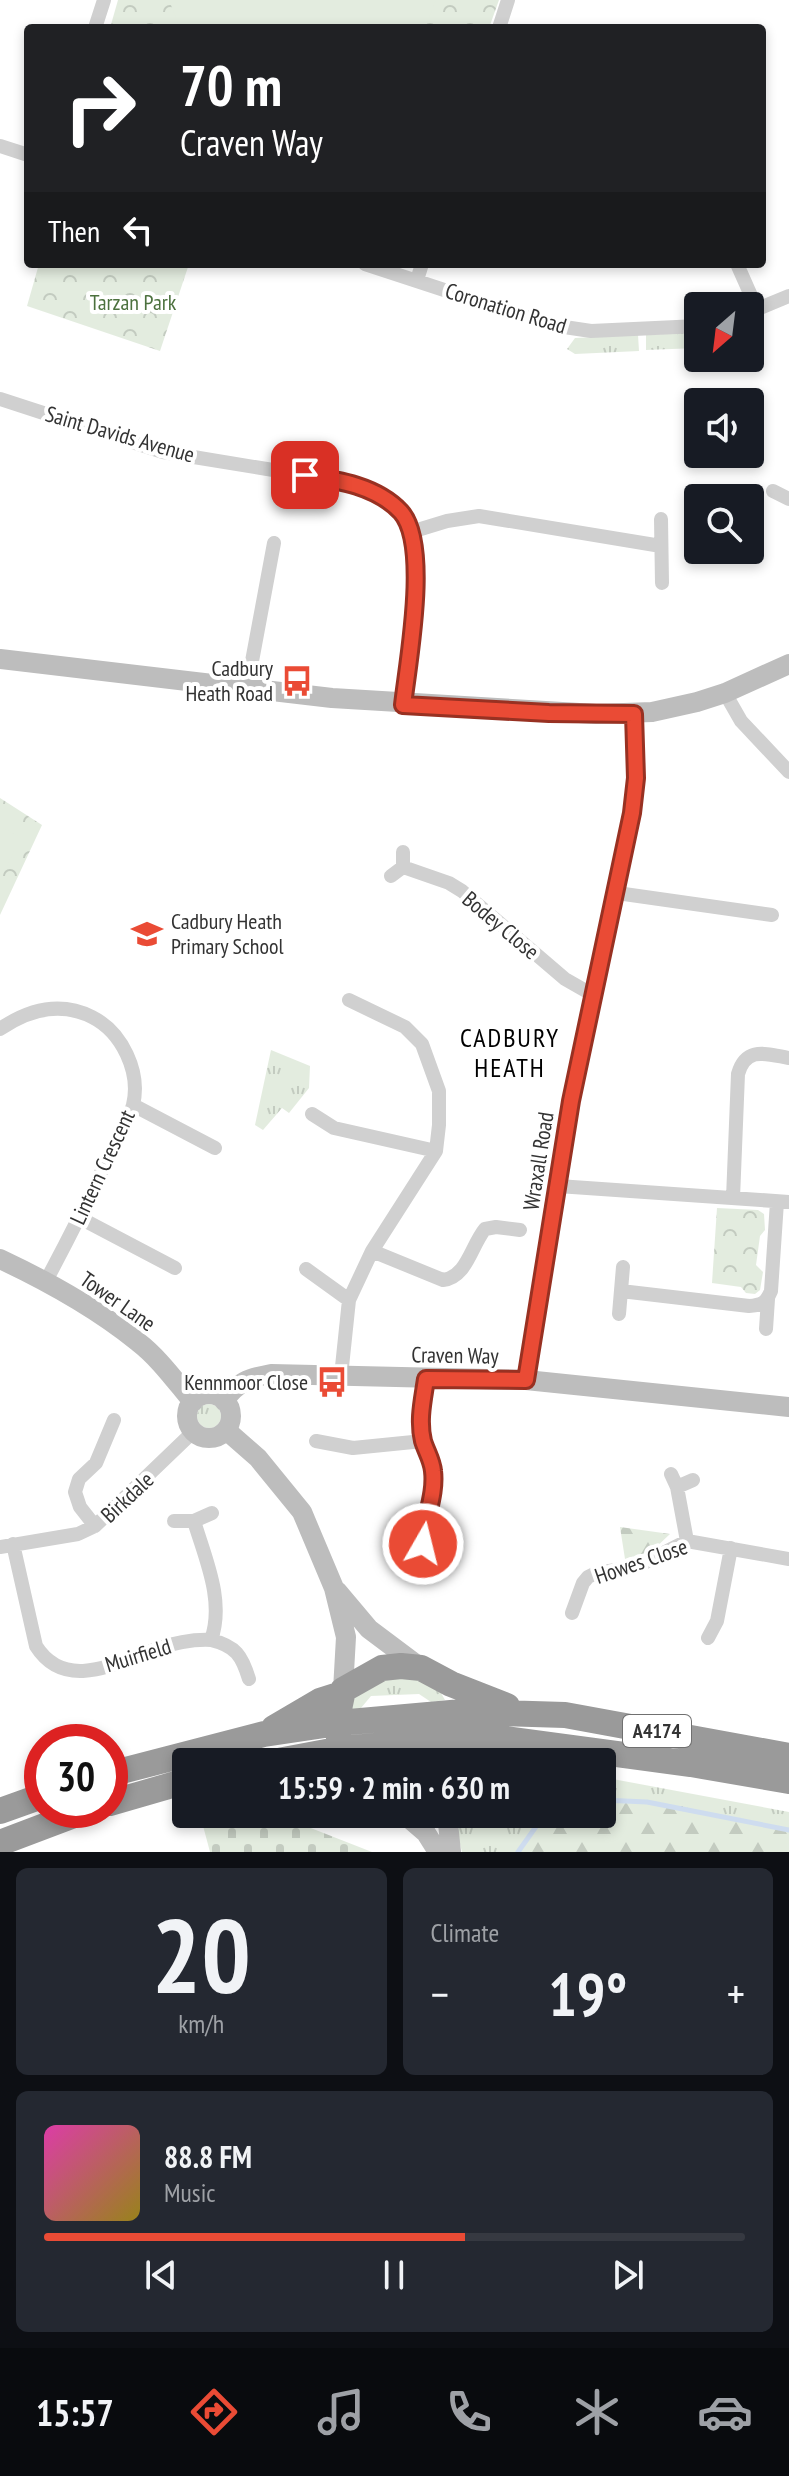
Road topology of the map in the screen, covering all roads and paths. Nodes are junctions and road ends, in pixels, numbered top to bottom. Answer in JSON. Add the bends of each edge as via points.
{"nodes":[{"id":1,"x":104,"y":0,"type":"edge"},
{"id":2,"x":508,"y":0,"type":"edge"},
{"id":3,"x":96,"y":24,"type":"edge"},
{"id":4,"x":500,"y":24,"type":"edge"},
{"id":5,"x":0,"y":146,"type":"edge"},
{"id":6,"x":24,"y":154,"type":"edge"},
{"id":7,"x":378,"y":268,"type":"edge"},
{"id":8,"x":421,"y":268,"type":"edge"},
{"id":9,"x":738,"y":268,"type":"edge"},
{"id":10,"x":417,"y":280,"type":"junction"},
{"id":11,"x":747,"y":292,"type":"edge"},
{"id":12,"x":789,"y":296,"type":"edge"},
{"id":13,"x":764,"y":307,"type":"edge"},
{"id":14,"x":684,"y":327,"type":"edge"},
{"id":15,"x":0,"y":399,"type":"edge"},
{"id":16,"x":773,"y":491,"type":"dead end"},
{"id":17,"x":789,"y":499,"type":"edge"},
{"id":18,"x":661,"y":519,"type":"dead end"},
{"id":19,"x":411,"y":532,"type":"junction"},
{"id":20,"x":274,"y":543,"type":"dead end"},
{"id":21,"x":661,"y":546,"type":"junction"},
{"id":22,"x":662,"y":583,"type":"dead end"},
{"id":23,"x":0,"y":659,"type":"edge"},
{"id":24,"x":789,"y":664,"type":"edge"},
{"id":25,"x":247,"y":688,"type":"junction"},
{"id":26,"x":725,"y":693,"type":"junction"},
{"id":27,"x":403,"y":705,"type":"junction"},
{"id":28,"x":634,"y":714,"type":"junction"},
{"id":29,"x":789,"y":772,"type":"edge"},
{"id":30,"x":399,"y":865,"type":"dead end"},
{"id":31,"x":617,"y":893,"type":"junction"},
{"id":32,"x":772,"y":915,"type":"dead end"},
{"id":33,"x":593,"y":995,"type":"junction"},
{"id":34,"x":349,"y":1000,"type":"dead end"},
{"id":35,"x":0,"y":1029,"type":"edge"},
{"id":36,"x":789,"y":1058,"type":"edge"},
{"id":37,"x":133,"y":1105,"type":"junction"},
{"id":38,"x":312,"y":1114,"type":"dead end"},
{"id":39,"x":215,"y":1148,"type":"dead end"},
{"id":40,"x":436,"y":1151,"type":"junction"},
{"id":41,"x":558,"y":1186,"type":"junction"},
{"id":42,"x":733,"y":1198,"type":"junction"},
{"id":43,"x":783,"y":1202,"type":"edge"},
{"id":44,"x":80,"y":1218,"type":"junction"},
{"id":45,"x":520,"y":1230,"type":"dead end"},
{"id":46,"x":372,"y":1251,"type":"junction"},
{"id":47,"x":0,"y":1259,"type":"edge"},
{"id":48,"x":623,"y":1267,"type":"dead end"},
{"id":49,"x":175,"y":1268,"type":"dead end"},
{"id":50,"x":306,"y":1269,"type":"dead end"},
{"id":51,"x":46,"y":1281,"type":"junction"},
{"id":52,"x":621,"y":1291,"type":"junction"},
{"id":53,"x":768,"y":1299,"type":"junction"},
{"id":54,"x":349,"y":1300,"type":"junction"},
{"id":55,"x":619,"y":1314,"type":"dead end"},
{"id":56,"x":766,"y":1329,"type":"dead end"},
{"id":57,"x":341,"y":1376,"type":"junction"},
{"id":58,"x":426,"y":1379,"type":"junction"},
{"id":59,"x":526,"y":1380,"type":"junction"},
{"id":60,"x":224,"y":1401,"type":"junction"},
{"id":61,"x":193,"y":1402,"type":"junction"},
{"id":62,"x":789,"y":1407,"type":"edge"},
{"id":63,"x":114,"y":1420,"type":"dead end"},
{"id":64,"x":226,"y":1430,"type":"junction"},
{"id":65,"x":194,"y":1431,"type":"junction"},
{"id":66,"x":316,"y":1441,"type":"dead end"},
{"id":67,"x":423,"y":1441,"type":"junction"},
{"id":68,"x":693,"y":1480,"type":"dead end"},
{"id":69,"x":212,"y":1513,"type":"dead end"},
{"id":70,"x":174,"y":1521,"type":"dead end"},
{"id":71,"x":194,"y":1521,"type":"junction"},
{"id":72,"x":95,"y":1526,"type":"junction"},
{"id":73,"x":687,"y":1541,"type":"junction"},
{"id":74,"x":423,"y":1544,"type":"dead end"},
{"id":75,"x":7,"y":1545,"type":"edge"},
{"id":76,"x":731,"y":1548,"type":"junction"},
{"id":77,"x":789,"y":1559,"type":"edge"},
{"id":78,"x":334,"y":1588,"type":"junction"},
{"id":79,"x":572,"y":1613,"type":"dead end"},
{"id":80,"x":708,"y":1638,"type":"dead end"},
{"id":81,"x":211,"y":1640,"type":"junction"},
{"id":82,"x":421,"y":1668,"type":"junction"},
{"id":83,"x":249,"y":1679,"type":"dead end"},
{"id":84,"x":451,"y":1684,"type":"junction"},
{"id":85,"x":342,"y":1692,"type":"junction"},
{"id":86,"x":525,"y":1713,"type":"junction"},
{"id":87,"x":264,"y":1734,"type":"junction"},
{"id":88,"x":462,"y":1737,"type":"edge"},
{"id":89,"x":540,"y":1742,"type":"junction"},
{"id":90,"x":342,"y":1745,"type":"edge"},
{"id":91,"x":527,"y":1748,"type":"edge"},
{"id":92,"x":789,"y":1756,"type":"edge"},
{"id":93,"x":128,"y":1769,"type":"edge"},
{"id":94,"x":789,"y":1781,"type":"edge"},
{"id":95,"x":172,"y":1785,"type":"edge"},
{"id":96,"x":128,"y":1798,"type":"edge"},
{"id":97,"x":24,"y":1802,"type":"edge"},
{"id":98,"x":0,"y":1811,"type":"edge"},
{"id":99,"x":40,"y":1828,"type":"edge"},
{"id":100,"x":420,"y":1828,"type":"edge"},
{"id":101,"x":448,"y":1828,"type":"edge"},
{"id":102,"x":0,"y":1843,"type":"edge"},
{"id":103,"x":438,"y":1852,"type":"edge"},
{"id":104,"x":451,"y":1852,"type":"edge"}],
"edges":[{"from":1,"to":3,"type":"street"},
{"from":2,"to":4,"type":"street"},
{"from":5,"to":6,"type":"street"},
{"from":7,"to":10,"type":"street","name":"Coronation Road"},
{"from":8,"to":10,"type":"street"},
{"from":9,"to":11,"type":"street"},
{"from":10,"to":14,"type":"street","name":"Coronation Road","via":[[551,325],[591,331]]},
{"from":12,"to":13,"type":"street"},
{"from":15,"to":19,"type":"street","name":"Saint Davids Avenue","via":[[163,452],[359,486],[388,500],[403,514]]},
{"from":16,"to":17,"type":"street"},
{"from":18,"to":21,"type":"street"},
{"from":19,"to":21,"type":"street","via":[[479,516]]},
{"from":19,"to":27,"type":"street","name":"Saint Davids Avenue","via":[[417,561]]},
{"from":20,"to":25,"type":"street"},
{"from":21,"to":22,"type":"street"},
{"from":23,"to":25,"type":"street"},
{"from":24,"to":26,"type":"street"},
{"from":25,"to":27,"type":"street"},
{"from":26,"to":28,"type":"street"},
{"from":26,"to":29,"type":"street","via":[[741,721]]},
{"from":27,"to":28,"type":"street"},
{"from":28,"to":31,"type":"street","name":"Wraxall Road","via":[[636,778]]},
{"from":30,"to":33,"type":"street","name":"Bodey Close","via":[[462,891],[576,988]]},
{"from":31,"to":32,"type":"street"},
{"from":31,"to":33,"type":"street","name":"Wraxall Road"},
{"from":33,"to":41,"type":"street","name":"Wraxall Road"},
{"from":34,"to":40,"type":"street","via":[[405,1027],[422,1044],[439,1091]]},
{"from":35,"to":37,"type":"street","name":"Lintern Crescent","via":[[30,1012],[53,1009],[93,1018],[126,1050],[134,1078]]},
{"from":36,"to":42,"type":"street","via":[[757,1053],[741,1063]]},
{"from":37,"to":39,"type":"street"},
{"from":37,"to":44,"type":"street","name":"Lintern Crescent"},
{"from":38,"to":40,"type":"street","via":[[334,1128]]},
{"from":40,"to":46,"type":"street"},
{"from":41,"to":42,"type":"street"},
{"from":41,"to":59,"type":"street","name":"Wraxall Road"},
{"from":42,"to":43,"type":"street"},
{"from":43,"to":53,"type":"street"},
{"from":44,"to":49,"type":"street"},
{"from":44,"to":51,"type":"street","name":"Lintern Crescent"},
{"from":45,"to":46,"type":"street","via":[[485,1229],[462,1270],[443,1280]]},
{"from":46,"to":54,"type":"street"},
{"from":47,"to":51,"type":"street","name":"Tower Lane"},
{"from":48,"to":52,"type":"street"},
{"from":50,"to":54,"type":"street"},
{"from":51,"to":61,"type":"street","name":"Tower Lane","via":[[141,1344]]},
{"from":52,"to":53,"type":"street","via":[[749,1306]]},
{"from":52,"to":55,"type":"street"},
{"from":53,"to":56,"type":"street"},
{"from":54,"to":57,"type":"street"},
{"from":57,"to":58,"type":"street","name":"Craven Way"},
{"from":57,"to":60,"type":"street","name":"Craven Way","via":[[249,1378],[234,1386]]},
{"from":58,"to":59,"type":"street","name":"Craven Way"},
{"from":58,"to":67,"type":"street"},
{"from":59,"to":62,"type":"street","name":"Craven Way"},
{"from":60,"to":61,"type":"street","via":[[206,1395]]},
{"from":60,"to":64,"type":"street","via":[[231,1414]]},
{"from":61,"to":65,"type":"street","via":[[188,1413]]},
{"from":63,"to":72,"type":"street","via":[[96,1463],[79,1479],[75,1492]]},
{"from":64,"to":65,"type":"street","via":[[212,1438]]},
{"from":64,"to":78,"type":"street","via":[[258,1458],[302,1512]]},
{"from":65,"to":72,"type":"street","name":"Birkdale"},
{"from":66,"to":67,"type":"street","via":[[353,1448]]},
{"from":67,"to":74,"type":"street","via":[[433,1469]]},
{"from":68,"to":73,"type":"street","via":[[674,1480]]},
{"from":69,"to":71,"type":"street"},
{"from":70,"to":71,"type":"street"},
{"from":71,"to":81,"type":"street","via":[[217,1602]]},
{"from":72,"to":75,"type":"street","name":"Birkdale","via":[[78,1534]]},
{"from":73,"to":76,"type":"street","name":"Howes Close"},
{"from":73,"to":79,"type":"street","name":"Howes Close","via":[[636,1567],[588,1577]]},
{"from":75,"to":81,"type":"street","name":"Muirfield","via":[[36,1646],[45,1661],[58,1668],[116,1665],[190,1639]]},
{"from":76,"to":77,"type":"street","name":"Howes Close"},
{"from":76,"to":80,"type":"street","via":[[717,1621]]},
{"from":78,"to":82,"type":"street","via":[[369,1629]]},
{"from":78,"to":85,"type":"street","via":[[346,1637]]},
{"from":81,"to":83,"type":"street","via":[[242,1657]]},
{"from":82,"to":84,"type":"highway"},
{"from":82,"to":85,"type":"highway","via":[[382,1668]]},
{"from":84,"to":86,"type":"highway","number":"A4174"},
{"from":84,"to":88,"type":"highway"},
{"from":85,"to":87,"type":"highway","number":"A4174"},
{"from":85,"to":90,"type":"highway"},
{"from":86,"to":88,"type":"highway","number":"A4174"},
{"from":86,"to":92,"type":"highway","number":"A4174","via":[[565,1715]]},
{"from":87,"to":90,"type":"highway","number":"A4174"},
{"from":87,"to":93,"type":"highway","number":"A4174"},
{"from":88,"to":89,"type":"highway","number":"A4174"},
{"from":88,"to":90,"type":"highway","number":"A4174"},
{"from":89,"to":91,"type":"highway","number":"A4174"},
{"from":89,"to":94,"type":"highway","number":"A4174"},
{"from":95,"to":96,"type":"highway"},
{"from":97,"to":98,"type":"highway"},
{"from":99,"to":102,"type":"highway"},
{"from":100,"to":103,"type":"street"},
{"from":101,"to":104,"type":"street"}]}
